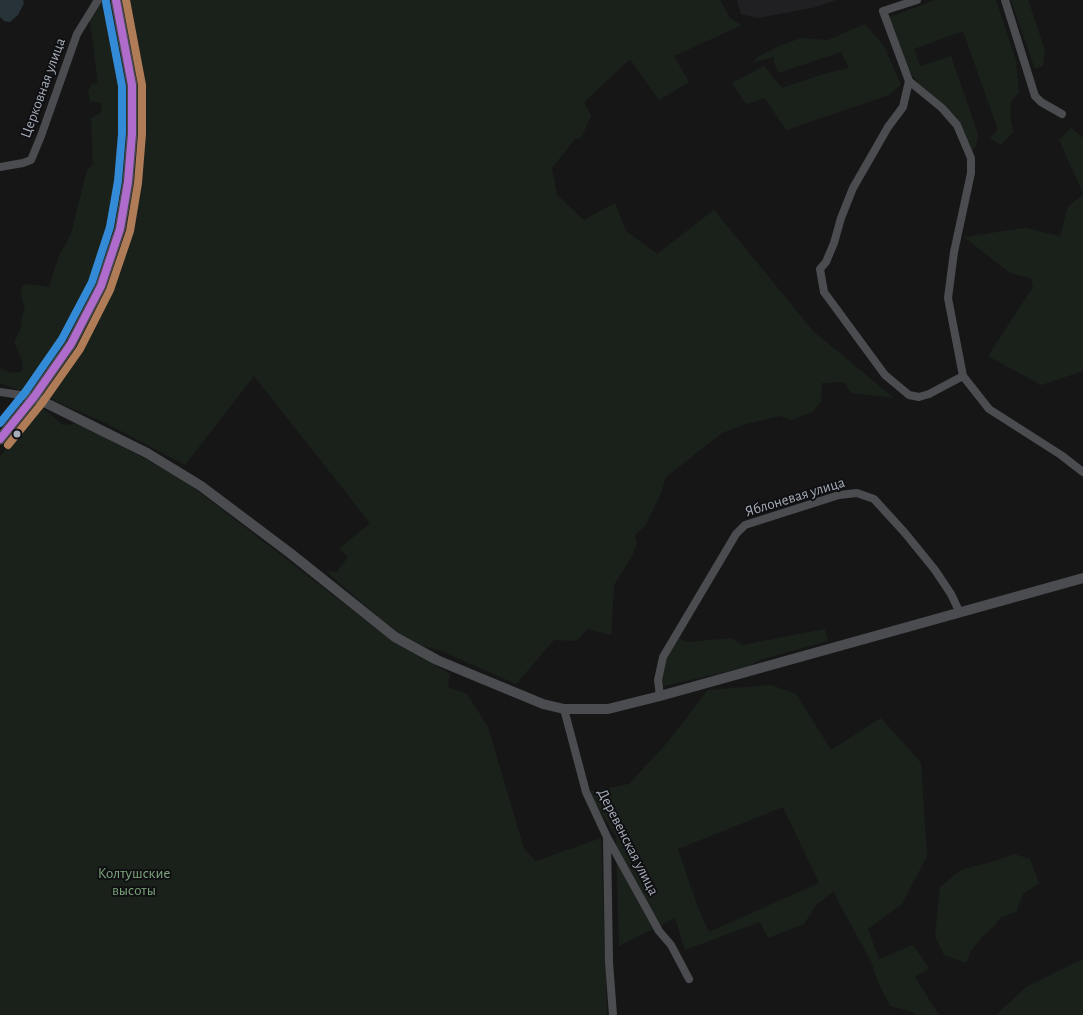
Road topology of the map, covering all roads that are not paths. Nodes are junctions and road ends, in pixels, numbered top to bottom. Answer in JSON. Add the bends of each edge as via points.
{"nodes":[{"id":1,"x":98,"y":0,"type":"edge"},
{"id":2,"x":116,"y":0,"type":"edge"},
{"id":3,"x":917,"y":0,"type":"edge"},
{"id":4,"x":1005,"y":0,"type":"edge"},
{"id":5,"x":909,"y":81,"type":"junction"},
{"id":6,"x":1062,"y":114,"type":"dead end"},
{"id":7,"x":0,"y":166,"type":"edge"},
{"id":8,"x":962,"y":376,"type":"junction"},
{"id":9,"x":0,"y":392,"type":"edge"},
{"id":10,"x":34,"y":397,"type":"junction"},
{"id":11,"x":0,"y":439,"type":"edge"},
{"id":12,"x":1083,"y":472,"type":"edge"},
{"id":13,"x":1083,"y":578,"type":"edge"},
{"id":14,"x":959,"y":611,"type":"junction"},
{"id":15,"x":660,"y":696,"type":"junction"},
{"id":16,"x":564,"y":709,"type":"junction"},
{"id":17,"x":607,"y":837,"type":"junction"},
{"id":18,"x":689,"y":979,"type":"dead end"},
{"id":19,"x":613,"y":1015,"type":"edge"}],
"edges":[{"from":1,"to":7,"type":"street","name":"Церковная улица","via":[[77,34],[30,160]]},
{"from":2,"to":10,"type":"main road","via":[[132,84],[129,173],[120,229],[101,286],[71,344]]},
{"from":3,"to":5,"type":"street","via":[[883,11]]},
{"from":4,"to":6,"type":"street","via":[[1035,96]]},
{"from":5,"to":8,"type":"street","via":[[942,108],[956,125],[970,158],[971,173],[948,298]]},
{"from":5,"to":8,"type":"street","via":[[903,107],[853,188],[834,243],[820,269],[824,292],[885,375],[909,395],[929,394]]},
{"from":8,"to":12,"type":"street","via":[[989,409]]},
{"from":9,"to":10,"type":"street"},
{"from":10,"to":11,"type":"main road"},
{"from":10,"to":16,"type":"street","via":[[147,453],[201,486],[395,637],[468,673],[543,704]]},
{"from":13,"to":14,"type":"street"},
{"from":14,"to":15,"type":"street"},
{"from":14,"to":15,"type":"street","name":"Яблоневая улица","via":[[935,570],[874,500],[857,493],[839,495],[745,526],[736,534],[663,657],[658,680]]},
{"from":15,"to":16,"type":"street","via":[[608,709]]},
{"from":16,"to":17,"type":"street","name":"Деревенская улица","via":[[586,792]]},
{"from":17,"to":18,"type":"street","name":"Деревенская улица"},
{"from":17,"to":19,"type":"street"}]}
